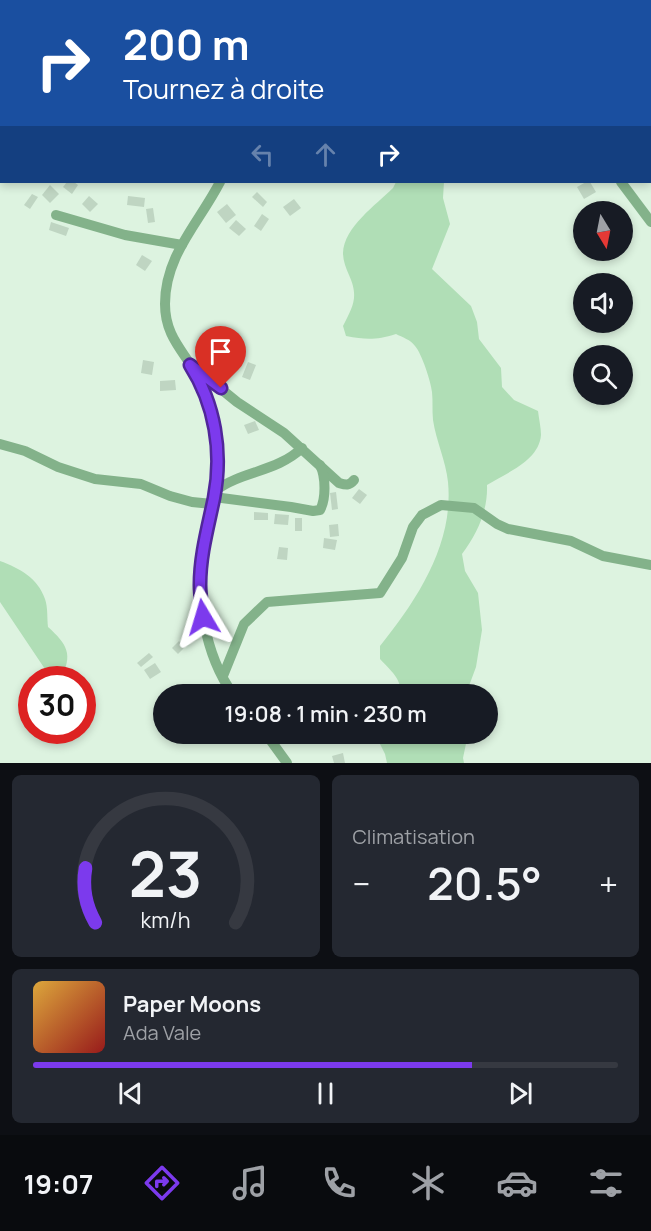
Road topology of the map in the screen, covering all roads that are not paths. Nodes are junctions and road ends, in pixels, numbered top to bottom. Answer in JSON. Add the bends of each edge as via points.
{"nodes":[{"id":1,"x":219,"y":183,"type":"edge"},
{"id":2,"x":622,"y":183,"type":"edge"},
{"id":3,"x":56,"y":215,"type":"dead end"},
{"id":4,"x":651,"y":222,"type":"edge"},
{"id":5,"x":182,"y":245,"type":"junction"},
{"id":6,"x":190,"y":365,"type":"junction"},
{"id":7,"x":0,"y":444,"type":"edge"},
{"id":8,"x":302,"y":448,"type":"junction"},
{"id":9,"x":320,"y":465,"type":"junction"},
{"id":10,"x":354,"y":480,"type":"dead end"},
{"id":11,"x":214,"y":497,"type":"junction"},
{"id":12,"x":651,"y":565,"type":"edge"},
{"id":13,"x":223,"y":676,"type":"junction"},
{"id":14,"x":227,"y":684,"type":"edge"},
{"id":15,"x":273,"y":744,"type":"edge"},
{"id":16,"x":287,"y":763,"type":"edge"}],
"edges":[{"from":1,"to":5,"type":"street"},
{"from":2,"to":4,"type":"street"},
{"from":3,"to":5,"type":"street","via":[[125,235]]},
{"from":5,"to":6,"type":"street","via":[[172,262],[165,305],[170,334]]},
{"from":6,"to":8,"type":"street"},
{"from":6,"to":11,"type":"street","via":[[213,418],[217,442]]},
{"from":7,"to":11,"type":"street","via":[[95,478],[141,484],[192,502]]},
{"from":8,"to":9,"type":"street"},
{"from":8,"to":11,"type":"street","via":[[279,463],[230,481]]},
{"from":9,"to":10,"type":"street","via":[[339,483],[346,485]]},
{"from":9,"to":11,"type":"street","via":[[324,490],[320,510]]},
{"from":11,"to":13,"type":"street","via":[[200,586],[209,642]]},
{"from":12,"to":13,"type":"street","via":[[508,529],[474,508],[441,505],[417,521],[402,558],[380,593],[267,602],[244,624]]},
{"from":13,"to":14,"type":"street"},
{"from":15,"to":16,"type":"street"}]}
